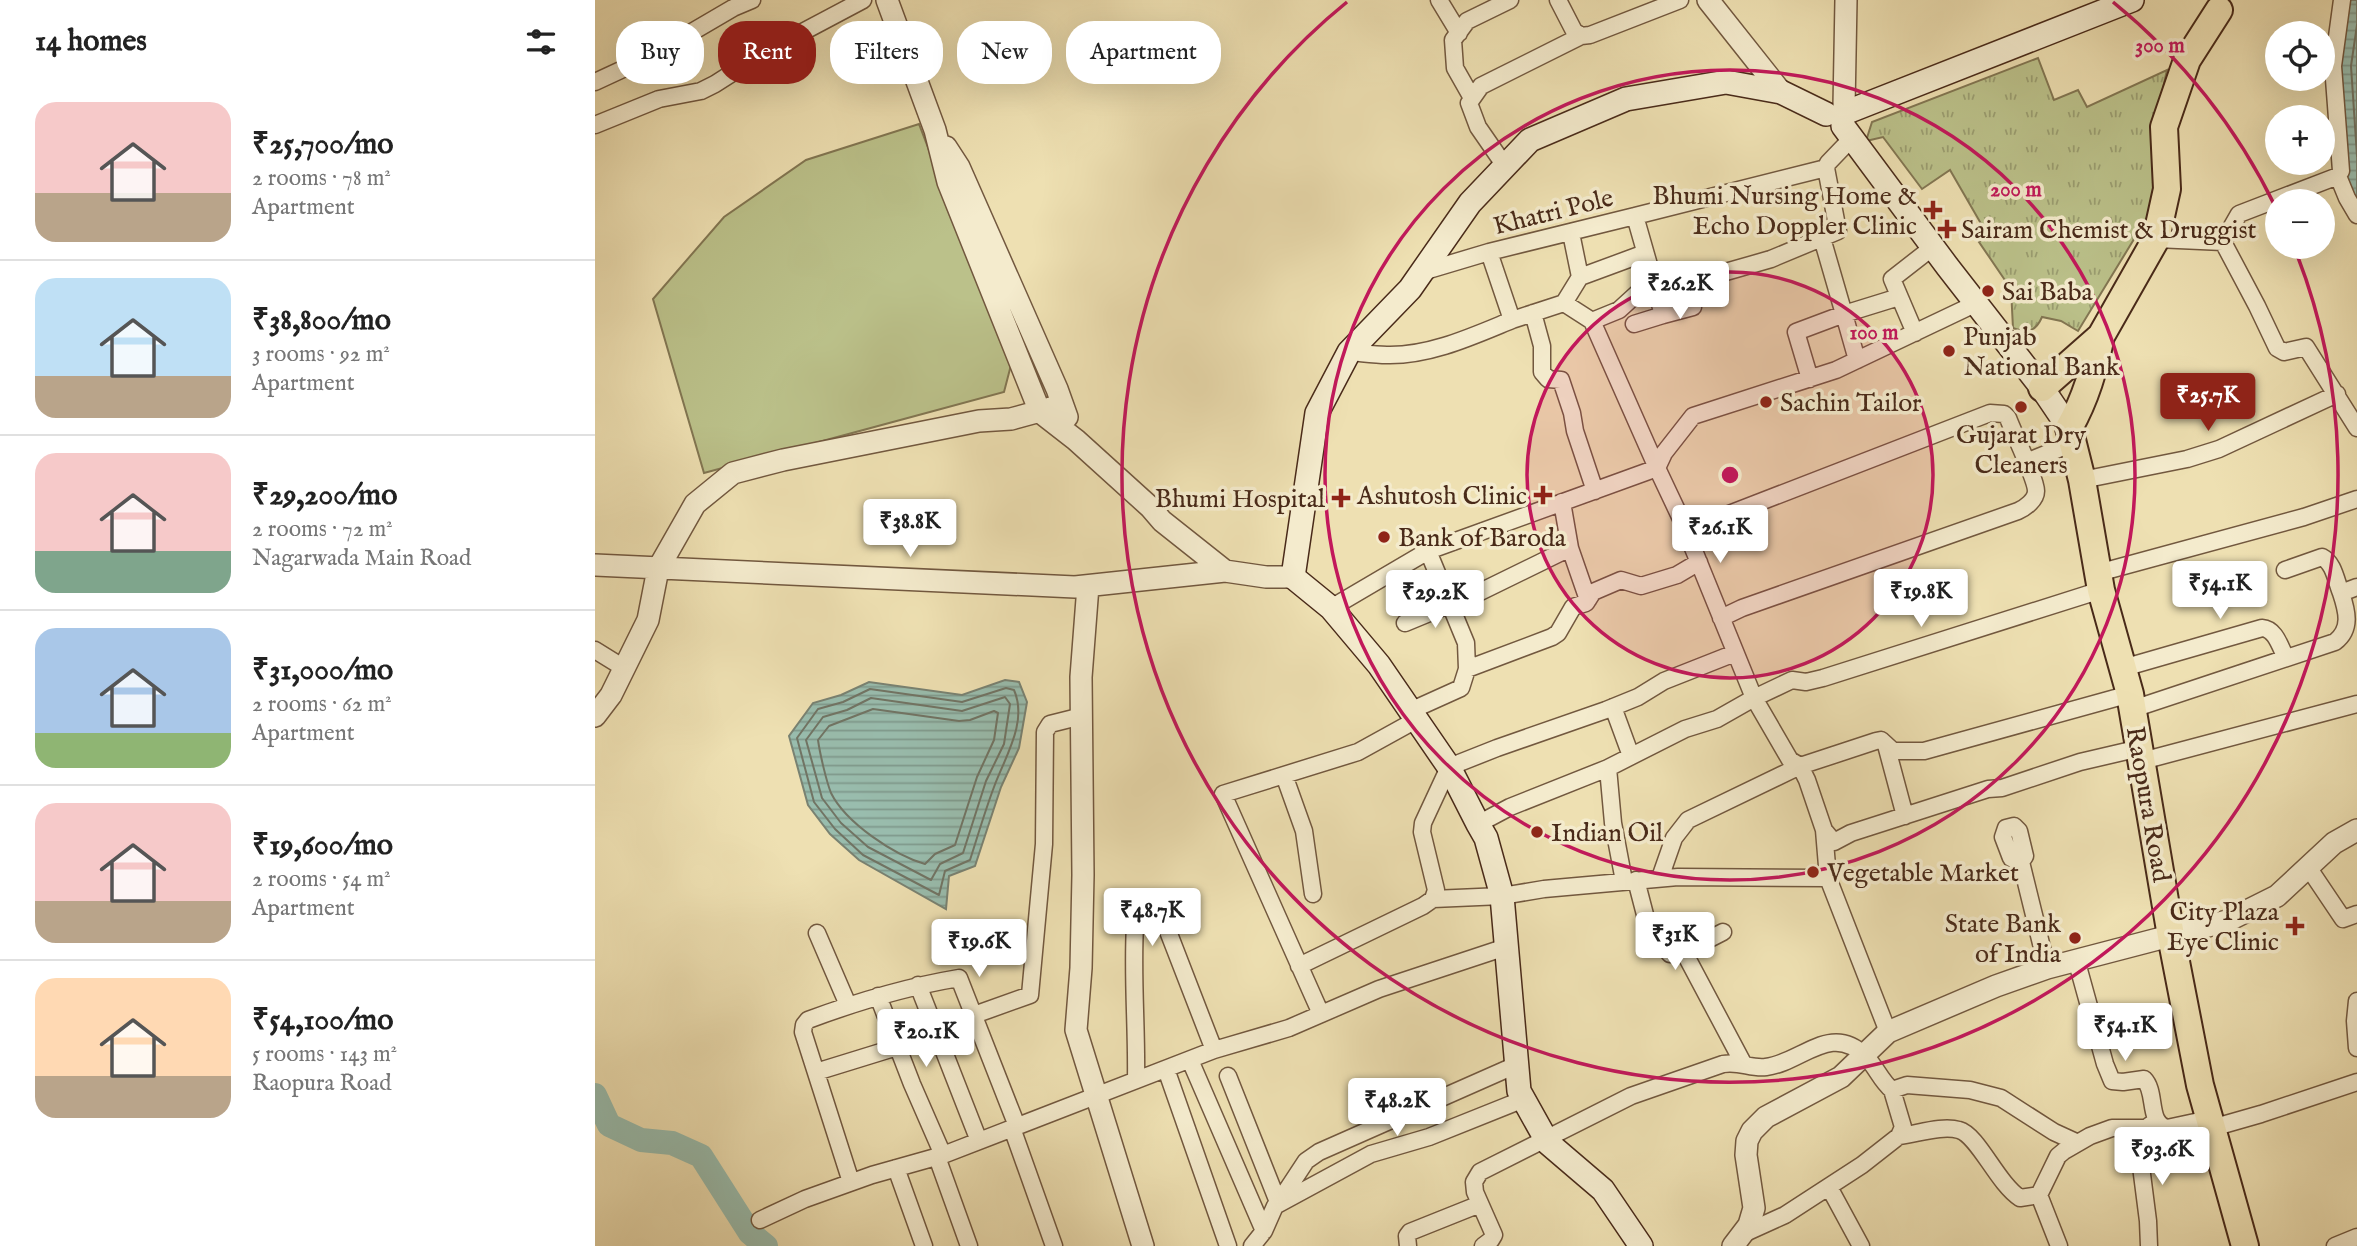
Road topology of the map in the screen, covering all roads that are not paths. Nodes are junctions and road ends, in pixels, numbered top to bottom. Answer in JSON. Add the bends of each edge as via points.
{"nodes":[{"id":1,"x":752,"y":0,"type":"edge"},
{"id":2,"x":863,"y":0,"type":"edge"},
{"id":3,"x":887,"y":0,"type":"edge"},
{"id":4,"x":1439,"y":0,"type":"edge"},
{"id":5,"x":1510,"y":0,"type":"edge"},
{"id":6,"x":1558,"y":0,"type":"edge"},
{"id":7,"x":1680,"y":0,"type":"edge"},
{"id":8,"x":1708,"y":0,"type":"edge"},
{"id":9,"x":1846,"y":0,"type":"edge"},
{"id":10,"x":2132,"y":0,"type":"edge"},
{"id":11,"x":2342,"y":0,"type":"edge"},
{"id":12,"x":2216,"y":3,"type":"edge"},
{"id":13,"x":1459,"y":33,"type":"junction"},
{"id":14,"x":1581,"y":36,"type":"junction"},
{"id":15,"x":595,"y":82,"type":"edge"},
{"id":16,"x":1781,"y":92,"type":"junction"},
{"id":17,"x":1472,"y":98,"type":"junction"},
{"id":18,"x":1843,"y":119,"type":"junction"},
{"id":19,"x":595,"y":125,"type":"edge"},
{"id":20,"x":935,"y":130,"type":"junction"},
{"id":21,"x":1505,"y":166,"type":"junction"},
{"id":22,"x":1826,"y":168,"type":"junction"},
{"id":23,"x":2338,"y":176,"type":"junction"},
{"id":24,"x":2357,"y":215,"type":"edge"},
{"id":25,"x":1635,"y":216,"type":"junction"},
{"id":26,"x":1571,"y":233,"type":"junction"},
{"id":27,"x":1822,"y":238,"type":"junction"},
{"id":28,"x":2156,"y":239,"type":"junction"},
{"id":29,"x":2223,"y":242,"type":"junction"},
{"id":30,"x":1933,"y":247,"type":"junction"},
{"id":31,"x":1489,"y":253,"type":"junction"},
{"id":32,"x":1645,"y":253,"type":"junction"},
{"id":33,"x":1422,"y":272,"type":"junction"},
{"id":34,"x":1580,"y":277,"type":"junction"},
{"id":35,"x":1653,"y":279,"type":"junction"},
{"id":36,"x":1899,"y":297,"type":"junction"},
{"id":37,"x":1564,"y":303,"type":"junction"},
{"id":38,"x":1977,"y":303,"type":"junction"},
{"id":39,"x":1693,"y":307,"type":"dead end"},
{"id":40,"x":1533,"y":313,"type":"junction"},
{"id":41,"x":1844,"y":314,"type":"junction"},
{"id":42,"x":1663,"y":315,"type":"junction"},
{"id":43,"x":1512,"y":320,"type":"junction"},
{"id":44,"x":1591,"y":321,"type":"junction"},
{"id":45,"x":1634,"y":324,"type":"dead end"},
{"id":46,"x":1915,"y":333,"type":"junction"},
{"id":47,"x":2101,"y":336,"type":"junction"},
{"id":48,"x":1349,"y":352,"type":"junction"},
{"id":49,"x":1857,"y":360,"type":"junction"},
{"id":50,"x":1810,"y":379,"type":"junction"},
{"id":51,"x":2042,"y":388,"type":"junction"},
{"id":52,"x":2337,"y":394,"type":"junction"},
{"id":53,"x":1059,"y":397,"type":"junction"},
{"id":54,"x":1037,"y":404,"type":"junction"},
{"id":55,"x":2357,"y":428,"type":"edge"},
{"id":56,"x":2071,"y":436,"type":"junction"},
{"id":57,"x":1076,"y":440,"type":"junction"},
{"id":58,"x":2026,"y":462,"type":"junction"},
{"id":59,"x":1657,"y":468,"type":"junction"},
{"id":60,"x":2082,"y":480,"type":"junction"},
{"id":61,"x":1595,"y":491,"type":"junction"},
{"id":62,"x":2357,"y":499,"type":"edge"},
{"id":63,"x":1562,"y":502,"type":"junction"},
{"id":64,"x":1691,"y":542,"type":"junction"},
{"id":65,"x":1570,"y":548,"type":"junction"},
{"id":66,"x":1427,"y":551,"type":"junction"},
{"id":67,"x":1699,"y":562,"type":"junction"},
{"id":68,"x":595,"y":565,"type":"edge"},
{"id":69,"x":658,"y":569,"type":"junction"},
{"id":70,"x":2285,"y":570,"type":"dead end"},
{"id":71,"x":1225,"y":571,"type":"junction"},
{"id":72,"x":1293,"y":577,"type":"junction"},
{"id":73,"x":2099,"y":581,"type":"junction"},
{"id":74,"x":1088,"y":586,"type":"junction"},
{"id":75,"x":2357,"y":587,"type":"edge"},
{"id":76,"x":2341,"y":593,"type":"junction"},
{"id":77,"x":1588,"y":600,"type":"junction"},
{"id":78,"x":1449,"y":603,"type":"junction"},
{"id":79,"x":1331,"y":608,"type":"junction"},
{"id":80,"x":1721,"y":618,"type":"junction"},
{"id":81,"x":1405,"y":624,"type":"dead end"},
{"id":82,"x":595,"y":650,"type":"edge"},
{"id":83,"x":1735,"y":653,"type":"junction"},
{"id":84,"x":2286,"y":658,"type":"junction"},
{"id":85,"x":624,"y":668,"type":"junction"},
{"id":86,"x":1467,"y":669,"type":"junction"},
{"id":87,"x":2129,"y":690,"type":"junction"},
{"id":88,"x":1755,"y":698,"type":"junction"},
{"id":89,"x":2357,"y":704,"type":"edge"},
{"id":90,"x":1613,"y":707,"type":"junction"},
{"id":91,"x":1413,"y":715,"type":"junction"},
{"id":92,"x":595,"y":716,"type":"edge"},
{"id":93,"x":1082,"y":716,"type":"junction"},
{"id":94,"x":1886,"y":745,"type":"junction"},
{"id":95,"x":2141,"y":755,"type":"junction"},
{"id":96,"x":1631,"y":756,"type":"junction"},
{"id":97,"x":1800,"y":766,"type":"junction"},
{"id":98,"x":1449,"y":767,"type":"junction"},
{"id":99,"x":1608,"y":768,"type":"junction"},
{"id":100,"x":1284,"y":775,"type":"junction"},
{"id":101,"x":1905,"y":816,"type":"junction"},
{"id":102,"x":1479,"y":824,"type":"junction"},
{"id":103,"x":1824,"y":830,"type":"junction"},
{"id":104,"x":2357,"y":830,"type":"edge"},
{"id":105,"x":2021,"y":862,"type":"dead end"},
{"id":106,"x":2308,"y":867,"type":"junction"},
{"id":107,"x":1828,"y":877,"type":"junction"},
{"id":108,"x":1660,"y":878,"type":"junction"},
{"id":109,"x":1630,"y":881,"type":"junction"},
{"id":110,"x":1313,"y":894,"type":"dead end"},
{"id":111,"x":1502,"y":896,"type":"junction"},
{"id":112,"x":1433,"y":899,"type":"junction"},
{"id":113,"x":2357,"y":914,"type":"edge"},
{"id":114,"x":1723,"y":932,"type":"dead end"},
{"id":115,"x":817,"y":933,"type":"dead end"},
{"id":116,"x":2171,"y":936,"type":"junction"},
{"id":117,"x":1506,"y":947,"type":"junction"},
{"id":118,"x":1684,"y":952,"type":"junction"},
{"id":119,"x":2075,"y":959,"type":"junction"},
{"id":120,"x":1299,"y":966,"type":"junction"},
{"id":121,"x":2047,"y":968,"type":"junction"},
{"id":122,"x":918,"y":985,"type":"junction"},
{"id":123,"x":878,"y":996,"type":"junction"},
{"id":124,"x":2357,"y":1001,"type":"edge"},
{"id":125,"x":848,"y":1005,"type":"junction"},
{"id":126,"x":1321,"y":1014,"type":"junction"},
{"id":127,"x":974,"y":1015,"type":"junction"},
{"id":128,"x":1888,"y":1032,"type":"junction"},
{"id":129,"x":897,"y":1047,"type":"junction"},
{"id":130,"x":2357,"y":1048,"type":"edge"},
{"id":131,"x":1214,"y":1050,"type":"junction"},
{"id":132,"x":1864,"y":1054,"type":"junction"},
{"id":133,"x":1190,"y":1060,"type":"junction"},
{"id":134,"x":1743,"y":1063,"type":"junction"},
{"id":135,"x":1516,"y":1065,"type":"junction"},
{"id":136,"x":1767,"y":1067,"type":"junction"},
{"id":137,"x":1166,"y":1069,"type":"junction"},
{"id":138,"x":815,"y":1072,"type":"junction"},
{"id":139,"x":1229,"y":1076,"type":"dead end"},
{"id":140,"x":1136,"y":1080,"type":"junction"},
{"id":141,"x":2357,"y":1082,"type":"edge"},
{"id":142,"x":1774,"y":1083,"type":"dead end"},
{"id":143,"x":1892,"y":1090,"type":"junction"},
{"id":144,"x":1097,"y":1094,"type":"junction"},
{"id":145,"x":1524,"y":1099,"type":"junction"},
{"id":146,"x":2210,"y":1123,"type":"junction"},
{"id":147,"x":2151,"y":1124,"type":"junction"},
{"id":148,"x":1014,"y":1127,"type":"junction"},
{"id":149,"x":1899,"y":1136,"type":"junction"},
{"id":150,"x":1545,"y":1139,"type":"junction"},
{"id":151,"x":979,"y":1141,"type":"junction"},
{"id":152,"x":2078,"y":1143,"type":"junction"},
{"id":153,"x":940,"y":1156,"type":"junction"},
{"id":154,"x":896,"y":1168,"type":"junction"},
{"id":155,"x":851,"y":1182,"type":"junction"},
{"id":156,"x":1829,"y":1187,"type":"junction"},
{"id":157,"x":2039,"y":1195,"type":"junction"},
{"id":158,"x":1276,"y":1204,"type":"junction"},
{"id":159,"x":1481,"y":1204,"type":"junction"},
{"id":160,"x":760,"y":1220,"type":"dead end"},
{"id":161,"x":1264,"y":1231,"type":"junction"},
{"id":162,"x":2357,"y":1237,"type":"edge"},
{"id":163,"x":1738,"y":1240,"type":"edge"},
{"id":164,"x":924,"y":1246,"type":"edge"},
{"id":165,"x":969,"y":1246,"type":"edge"},
{"id":166,"x":1054,"y":1246,"type":"edge"},
{"id":167,"x":1143,"y":1246,"type":"edge"},
{"id":168,"x":1228,"y":1246,"type":"edge"},
{"id":169,"x":1252,"y":1246,"type":"edge"},
{"id":170,"x":1408,"y":1246,"type":"edge"},
{"id":171,"x":1483,"y":1246,"type":"edge"},
{"id":172,"x":1641,"y":1246,"type":"edge"},
{"id":173,"x":1861,"y":1246,"type":"edge"},
{"id":174,"x":2059,"y":1246,"type":"edge"},
{"id":175,"x":2149,"y":1246,"type":"edge"},
{"id":176,"x":2245,"y":1246,"type":"edge"},
{"id":177,"x":2335,"y":1246,"type":"edge"}],
"edges":[{"from":1,"to":15,"type":"street"},
{"from":2,"to":19,"type":"street","via":[[701,91],[659,99]]},
{"from":3,"to":20,"type":"street"},
{"from":4,"to":13,"type":"street"},
{"from":5,"to":13,"type":"street","via":[[1467,21]]},
{"from":6,"to":14,"type":"street"},
{"from":7,"to":14,"type":"street"},
{"from":8,"to":16,"type":"street"},
{"from":9,"to":18,"type":"street"},
{"from":10,"to":18,"type":"main road"},
{"from":11,"to":23,"type":"street","via":[[2333,66]]},
{"from":12,"to":28,"type":"main road","via":[[2187,60],[2164,127],[2167,189]]},
{"from":13,"to":17,"type":"street","via":[[1453,40],[1455,68]]},
{"from":14,"to":17,"type":"street","via":[[1481,86]]},
{"from":16,"to":18,"type":"main road"},
{"from":16,"to":21,"type":"main road","via":[[1725,82],[1626,99],[1530,140]]},
{"from":17,"to":21,"type":"street","via":[[1469,103],[1478,127]]},
{"from":18,"to":22,"type":"street"},
{"from":18,"to":30,"type":"main road"},
{"from":20,"to":53,"type":"street","via":[[959,167]]},
{"from":20,"to":54,"type":"street","via":[[948,182]]},
{"from":21,"to":33,"type":"main road","via":[[1469,203]]},
{"from":22,"to":25,"type":"street","name":"Khatri Pole"},
{"from":22,"to":27,"type":"street","via":[[1837,231]]},
{"from":23,"to":24,"type":"street"},
{"from":23,"to":29,"type":"street","via":[[2239,214]]},
{"from":25,"to":26,"type":"street","name":"Khatri Pole"},
{"from":25,"to":32,"type":"street","name":"Khatri Pole"},
{"from":26,"to":31,"type":"street","name":"Khatri Pole"},
{"from":26,"to":34,"type":"street"},
{"from":27,"to":35,"type":"street","via":[[1708,277]]},
{"from":27,"to":41,"type":"street"},
{"from":28,"to":29,"type":"street"},
{"from":28,"to":47,"type":"main road"},
{"from":29,"to":52,"type":"street","via":[[2277,348],[2284,352],[2306,347]]},
{"from":30,"to":36,"type":"street","via":[[1892,279]]},
{"from":30,"to":38,"type":"main road"},
{"from":31,"to":33,"type":"street","name":"Khatri Pole"},
{"from":31,"to":43,"type":"street"},
{"from":32,"to":34,"type":"street"},
{"from":32,"to":35,"type":"street","name":"Khatri Pole"},
{"from":33,"to":48,"type":"main road"},
{"from":34,"to":37,"type":"street"},
{"from":35,"to":42,"type":"street","name":"Khatri Pole"},
{"from":35,"to":44,"type":"street","via":[[1619,310]]},
{"from":36,"to":41,"type":"street"},
{"from":36,"to":46,"type":"street"},
{"from":37,"to":40,"type":"street"},
{"from":37,"to":44,"type":"street"},
{"from":38,"to":46,"type":"street"},
{"from":38,"to":51,"type":"main road"},
{"from":39,"to":42,"type":"street"},
{"from":40,"to":43,"type":"street"},
{"from":40,"to":61,"type":"street","via":[[1542,346],[1542,372],[1548,379],[1561,380]]},
{"from":41,"to":49,"type":"street"},
{"from":41,"to":50,"type":"street","via":[[1796,332]]},
{"from":42,"to":45,"type":"street"},
{"from":43,"to":48,"type":"street","via":[[1464,340],[1414,353]]},
{"from":44,"to":59,"type":"street"},
{"from":46,"to":49,"type":"street"},
{"from":47,"to":51,"type":"main road"},
{"from":47,"to":56,"type":"main road"},
{"from":48,"to":72,"type":"main road","via":[[1317,413]]},
{"from":49,"to":50,"type":"street"},
{"from":50,"to":59,"type":"street","via":[[1693,416]]},
{"from":51,"to":56,"type":"main road"},
{"from":52,"to":55,"type":"street"},
{"from":52,"to":60,"type":"street","via":[[2219,449]]},
{"from":53,"to":54,"type":"street"},
{"from":53,"to":57,"type":"street"},
{"from":54,"to":57,"type":"street"},
{"from":54,"to":69,"type":"street","via":[[979,421],[733,473],[695,504]]},
{"from":56,"to":58,"type":"street"},
{"from":56,"to":60,"type":"main road","name":"Raopura Road"},
{"from":57,"to":71,"type":"street","via":[[1162,521]]},
{"from":58,"to":64,"type":"street","via":[[2008,418],[1990,413],[1711,521]]},
{"from":58,"to":80,"type":"street","via":[[2036,491],[2018,511]]},
{"from":59,"to":61,"type":"street"},
{"from":59,"to":64,"type":"street"},
{"from":60,"to":73,"type":"main road","name":"Raopura Road"},
{"from":61,"to":63,"type":"street"},
{"from":62,"to":73,"type":"street"},
{"from":63,"to":65,"type":"street"},
{"from":63,"to":66,"type":"street"},
{"from":64,"to":67,"type":"street"},
{"from":65,"to":77,"type":"street"},
{"from":65,"to":78,"type":"street"},
{"from":66,"to":78,"type":"street"},
{"from":66,"to":79,"type":"street"},
{"from":67,"to":77,"type":"street","via":[[1677,575],[1641,586],[1621,580],[1593,592]]},
{"from":67,"to":80,"type":"street"},
{"from":68,"to":69,"type":"street"},
{"from":69,"to":74,"type":"street"},
{"from":69,"to":85,"type":"street","via":[[648,620]]},
{"from":70,"to":76,"type":"street","via":[[2327,560]]},
{"from":71,"to":72,"type":"street"},
{"from":71,"to":74,"type":"street"},
{"from":72,"to":79,"type":"main road"},
{"from":73,"to":87,"type":"main road","name":"Raopura Road"},
{"from":73,"to":88,"type":"street","via":[[1823,678],[1792,680]]},
{"from":74,"to":93,"type":"street"},
{"from":75,"to":76,"type":"street"},
{"from":76,"to":84,"type":"street","via":[[2347,624],[2342,637]]},
{"from":77,"to":86,"type":"street","via":[[1573,607],[1552,637]]},
{"from":78,"to":81,"type":"street"},
{"from":78,"to":86,"type":"street","via":[[1466,643]]},
{"from":79,"to":91,"type":"main road"},
{"from":80,"to":83,"type":"street"},
{"from":82,"to":85,"type":"street"},
{"from":83,"to":88,"type":"street"},
{"from":83,"to":90,"type":"street"},
{"from":84,"to":87,"type":"street"},
{"from":84,"to":87,"type":"street","via":[[2273,632],[2262,628]]},
{"from":85,"to":92,"type":"street"},
{"from":86,"to":91,"type":"street","via":[[1461,688]]},
{"from":87,"to":94,"type":"street","via":[[1924,751],[1893,751]]},
{"from":87,"to":95,"type":"main road","name":"Raopura Road"},
{"from":88,"to":96,"type":"street"},
{"from":88,"to":97,"type":"street","via":[[1790,760]]},
{"from":89,"to":95,"type":"street"},
{"from":90,"to":96,"type":"street"},
{"from":90,"to":98,"type":"street"},
{"from":91,"to":98,"type":"main road"},
{"from":91,"to":100,"type":"street","via":[[1358,752]]},
{"from":93,"to":127,"type":"street","via":[[1050,724],[1045,732],[1044,844],[1030,995]]},
{"from":93,"to":144,"type":"street","via":[[1083,875],[1076,1030]]},
{"from":94,"to":97,"type":"street","via":[[1876,741]]},
{"from":94,"to":101,"type":"street"},
{"from":95,"to":101,"type":"street","via":[[2080,762]]},
{"from":95,"to":116,"type":"main road","name":"Raopura Road"},
{"from":96,"to":99,"type":"street"},
{"from":97,"to":103,"type":"street"},
{"from":97,"to":108,"type":"street","via":[[1688,820],[1674,838]]},
{"from":98,"to":102,"type":"main road"},
{"from":98,"to":112,"type":"street","via":[[1423,823],[1436,890]]},
{"from":99,"to":102,"type":"street"},
{"from":99,"to":109,"type":"street","via":[[1613,823]]},
{"from":100,"to":110,"type":"street","via":[[1304,831]]},
{"from":100,"to":120,"type":"street","via":[[1223,794]]},
{"from":101,"to":103,"type":"street","via":[[1834,842]]},
{"from":102,"to":111,"type":"main road"},
{"from":103,"to":107,"type":"street"},
{"from":104,"to":106,"type":"street"},
{"from":105,"to":121,"type":"street"},
{"from":106,"to":113,"type":"street","via":[[2343,919]]},
{"from":106,"to":116,"type":"street","via":[[2277,896],[2227,920]]},
{"from":107,"to":108,"type":"street"},
{"from":107,"to":128,"type":"street"},
{"from":108,"to":109,"type":"street"},
{"from":109,"to":111,"type":"street"},
{"from":109,"to":118,"type":"street","via":[[1649,930],[1670,954]]},
{"from":111,"to":112,"type":"street"},
{"from":111,"to":117,"type":"main road"},
{"from":112,"to":120,"type":"street"},
{"from":114,"to":118,"type":"street"},
{"from":115,"to":125,"type":"street"},
{"from":116,"to":119,"type":"street"},
{"from":116,"to":146,"type":"main road","name":"Raopura Road"},
{"from":117,"to":126,"type":"street","via":[[1379,989]]},
{"from":117,"to":135,"type":"main road"},
{"from":118,"to":134,"type":"street"},
{"from":119,"to":121,"type":"street"},
{"from":119,"to":147,"type":"street","via":[[2112,1081],[2144,1079],[2149,1084]]},
{"from":120,"to":126,"type":"street"},
{"from":121,"to":128,"type":"street"},
{"from":122,"to":123,"type":"street"},
{"from":122,"to":127,"type":"street","via":[[959,978]]},
{"from":122,"to":151,"type":"street"},
{"from":123,"to":125,"type":"street"},
{"from":123,"to":129,"type":"street"},
{"from":124,"to":130,"type":"street"},
{"from":125,"to":138,"type":"street","via":[[804,1025]]},
{"from":126,"to":131,"type":"street"},
{"from":127,"to":148,"type":"street"},
{"from":128,"to":132,"type":"street"},
{"from":129,"to":138,"type":"street"},
{"from":129,"to":153,"type":"street"},
{"from":131,"to":133,"type":"street"},
{"from":131,"to":140,"type":"street","via":[[1166,926],[1151,919],[1135,925]]},
{"from":132,"to":136,"type":"street","via":[[1838,1041]]},
{"from":132,"to":143,"type":"street"},
{"from":132,"to":163,"type":"street","via":[[1841,1077],[1766,1117],[1752,1131],[1746,1155],[1754,1208]]},
{"from":133,"to":137,"type":"street"},
{"from":133,"to":161,"type":"street"},
{"from":134,"to":136,"type":"street"},
{"from":134,"to":150,"type":"street","via":[[1723,1064],[1632,1096]]},
{"from":135,"to":145,"type":"main road"},
{"from":135,"to":158,"type":"street","via":[[1319,1152],[1306,1161]]},
{"from":136,"to":142,"type":"street"},
{"from":137,"to":140,"type":"street"},
{"from":137,"to":168,"type":"street"},
{"from":138,"to":155,"type":"street"},
{"from":139,"to":158,"type":"street"},
{"from":140,"to":144,"type":"street"},
{"from":141,"to":146,"type":"street"},
{"from":143,"to":149,"type":"street","via":[[1903,1127]]},
{"from":143,"to":152,"type":"street","via":[[1907,1085],[1970,1090],[2001,1098]]},
{"from":144,"to":148,"type":"street"},
{"from":144,"to":167,"type":"street"},
{"from":145,"to":150,"type":"main road"},
{"from":145,"to":158,"type":"street","via":[[1429,1137],[1371,1154]]},
{"from":146,"to":147,"type":"street","via":[[2167,1128]]},
{"from":146,"to":176,"type":"main road","name":"Raopura Road"},
{"from":147,"to":152,"type":"street","via":[[2112,1128]]},
{"from":147,"to":175,"type":"street","via":[[2139,1135],[2138,1143]]},
{"from":148,"to":151,"type":"street"},
{"from":148,"to":166,"type":"street"},
{"from":149,"to":156,"type":"street"},
{"from":149,"to":157,"type":"street","via":[[1958,1129],[1970,1135],[2012,1193],[2020,1198]]},
{"from":150,"to":159,"type":"street","via":[[1480,1172],[1474,1182]]},
{"from":150,"to":172,"type":"main road","via":[[1602,1190]]},
{"from":151,"to":153,"type":"street"},
{"from":152,"to":157,"type":"street","via":[[2058,1156]]},
{"from":153,"to":154,"type":"street"},
{"from":153,"to":165,"type":"street"},
{"from":154,"to":155,"type":"street"},
{"from":154,"to":164,"type":"street"},
{"from":155,"to":160,"type":"street"},
{"from":156,"to":163,"type":"street"},
{"from":156,"to":173,"type":"street"},
{"from":157,"to":174,"type":"street"},
{"from":158,"to":161,"type":"street"},
{"from":159,"to":170,"type":"street","via":[[1410,1232]]},
{"from":159,"to":171,"type":"street","via":[[1493,1235]]},
{"from":161,"to":169,"type":"street"},
{"from":162,"to":177,"type":"street"}]}
